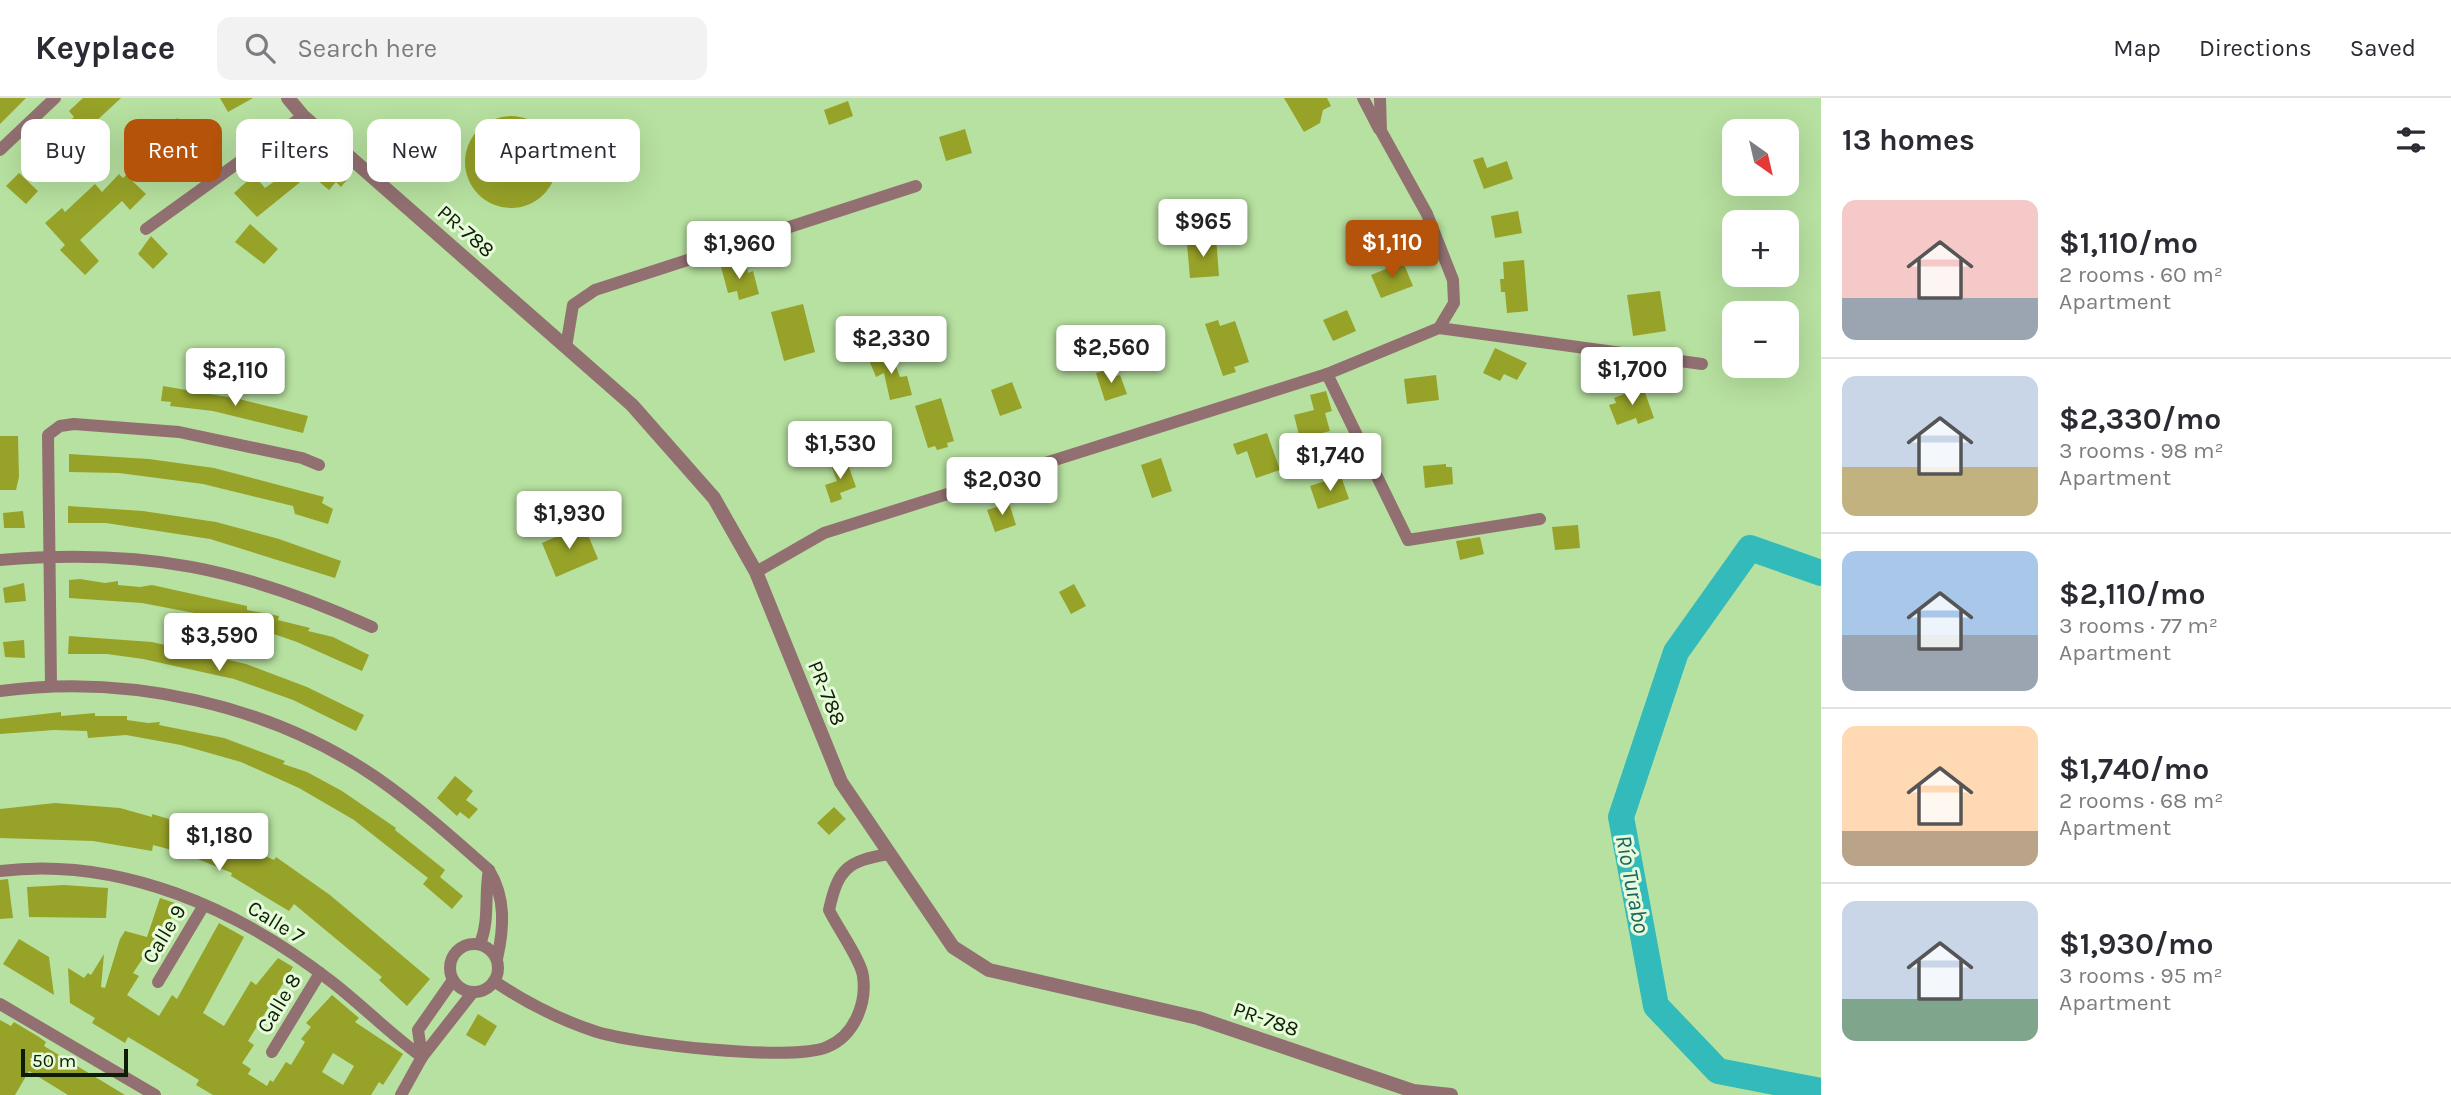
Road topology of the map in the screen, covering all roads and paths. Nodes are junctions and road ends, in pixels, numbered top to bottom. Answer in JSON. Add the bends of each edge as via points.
{"nodes":[{"id":1,"x":55,"y":98,"type":"edge"},
{"id":2,"x":288,"y":98,"type":"edge"},
{"id":3,"x":1363,"y":98,"type":"edge"},
{"id":4,"x":1380,"y":98,"type":"edge"},
{"id":5,"x":303,"y":116,"type":"junction"},
{"id":6,"x":1381,"y":131,"type":"junction"},
{"id":7,"x":0,"y":150,"type":"edge"},
{"id":8,"x":916,"y":187,"type":"dead end"},
{"id":9,"x":146,"y":229,"type":"dead end"},
{"id":10,"x":1439,"y":328,"type":"junction"},
{"id":11,"x":566,"y":346,"type":"junction"},
{"id":12,"x":1702,"y":364,"type":"dead end"},
{"id":13,"x":1327,"y":374,"type":"junction"},
{"id":14,"x":319,"y":465,"type":"dead end"},
{"id":15,"x":1540,"y":519,"type":"dead end"},
{"id":16,"x":49,"y":556,"type":"junction"},
{"id":17,"x":0,"y":560,"type":"edge"},
{"id":18,"x":755,"y":572,"type":"junction"},
{"id":19,"x":372,"y":627,"type":"dead end"},
{"id":20,"x":51,"y":684,"type":"junction"},
{"id":21,"x":0,"y":691,"type":"edge"},
{"id":22,"x":889,"y":854,"type":"junction"},
{"id":23,"x":0,"y":872,"type":"edge"},
{"id":24,"x":495,"y":904,"type":"junction"},
{"id":25,"x":204,"y":905,"type":"junction"},
{"id":26,"x":480,"y":944,"type":"junction"},
{"id":27,"x":497,"y":959,"type":"junction"},
{"id":28,"x":320,"y":973,"type":"junction"},
{"id":29,"x":453,"y":980,"type":"junction"},
{"id":30,"x":494,"y":981,"type":"junction"},
{"id":31,"x":158,"y":982,"type":"dead end"},
{"id":32,"x":473,"y":992,"type":"junction"},
{"id":33,"x":0,"y":1004,"type":"edge"},
{"id":34,"x":272,"y":1052,"type":"dead end"},
{"id":35,"x":422,"y":1057,"type":"junction"},
{"id":36,"x":155,"y":1095,"type":"edge"},
{"id":37,"x":401,"y":1095,"type":"edge"},
{"id":38,"x":1451,"y":1095,"type":"edge"}],
"edges":[{"from":1,"to":7,"type":"street"},
{"from":2,"to":5,"type":"street","name":"PR-788","number":"PR-788"},
{"from":3,"to":6,"type":"street"},
{"from":4,"to":6,"type":"street"},
{"from":5,"to":9,"type":"street"},
{"from":5,"to":11,"type":"street","name":"PR-788","number":"PR-788"},
{"from":6,"to":10,"type":"street","via":[[1427,214],[1453,280],[1454,303]]},
{"from":8,"to":11,"type":"street","via":[[595,290],[573,306]]},
{"from":10,"to":12,"type":"street"},
{"from":10,"to":13,"type":"street"},
{"from":11,"to":18,"type":"street","name":"PR-788","number":"PR-788","via":[[632,405],[714,498]]},
{"from":13,"to":15,"type":"street","via":[[1408,540]]},
{"from":13,"to":18,"type":"street","via":[[824,533]]},
{"from":14,"to":16,"type":"street","via":[[179,432],[60,425],[48,435]]},
{"from":16,"to":17,"type":"street"},
{"from":16,"to":19,"type":"street","via":[[121,556],[194,565],[278,588]]},
{"from":16,"to":20,"type":"street"},
{"from":18,"to":22,"type":"street","name":"PR-788","number":"PR-788","via":[[841,782]]},
{"from":20,"to":21,"type":"street"},
{"from":20,"to":24,"type":"street","via":[[144,690],[245,713],[321,747],[375,777],[489,870],[499,887]]},
{"from":22,"to":30,"type":"street","via":[[863,858],[845,869],[835,884],[829,911],[863,974],[862,1001],[854,1026],[828,1047],[798,1054],[662,1044],[596,1032],[530,1005]]},
{"from":22,"to":38,"type":"street","name":"PR-788","number":"PR-788","via":[[953,947],[989,970],[1198,1018],[1413,1091]]},
{"from":23,"to":25,"type":"street","name":"Calle 7","via":[[38,867],[114,875]]},
{"from":24,"to":26,"type":"street"},
{"from":24,"to":27,"type":"street","via":[[503,934]]},
{"from":25,"to":28,"type":"street","name":"Calle 7","via":[[254,927]]},
{"from":25,"to":31,"type":"street","name":"Calle 9"},
{"from":26,"to":27,"type":"street"},
{"from":26,"to":29,"type":"street","via":[[457,950],[450,964]]},
{"from":27,"to":30,"type":"street"},
{"from":28,"to":34,"type":"street","name":"Calle 8"},
{"from":28,"to":35,"type":"street","name":"Calle 7"},
{"from":29,"to":32,"type":"street"},
{"from":29,"to":35,"type":"street","via":[[418,1030]]},
{"from":30,"to":32,"type":"street"},
{"from":32,"to":35,"type":"street"},
{"from":33,"to":36,"type":"street"},
{"from":35,"to":37,"type":"street"}]}
